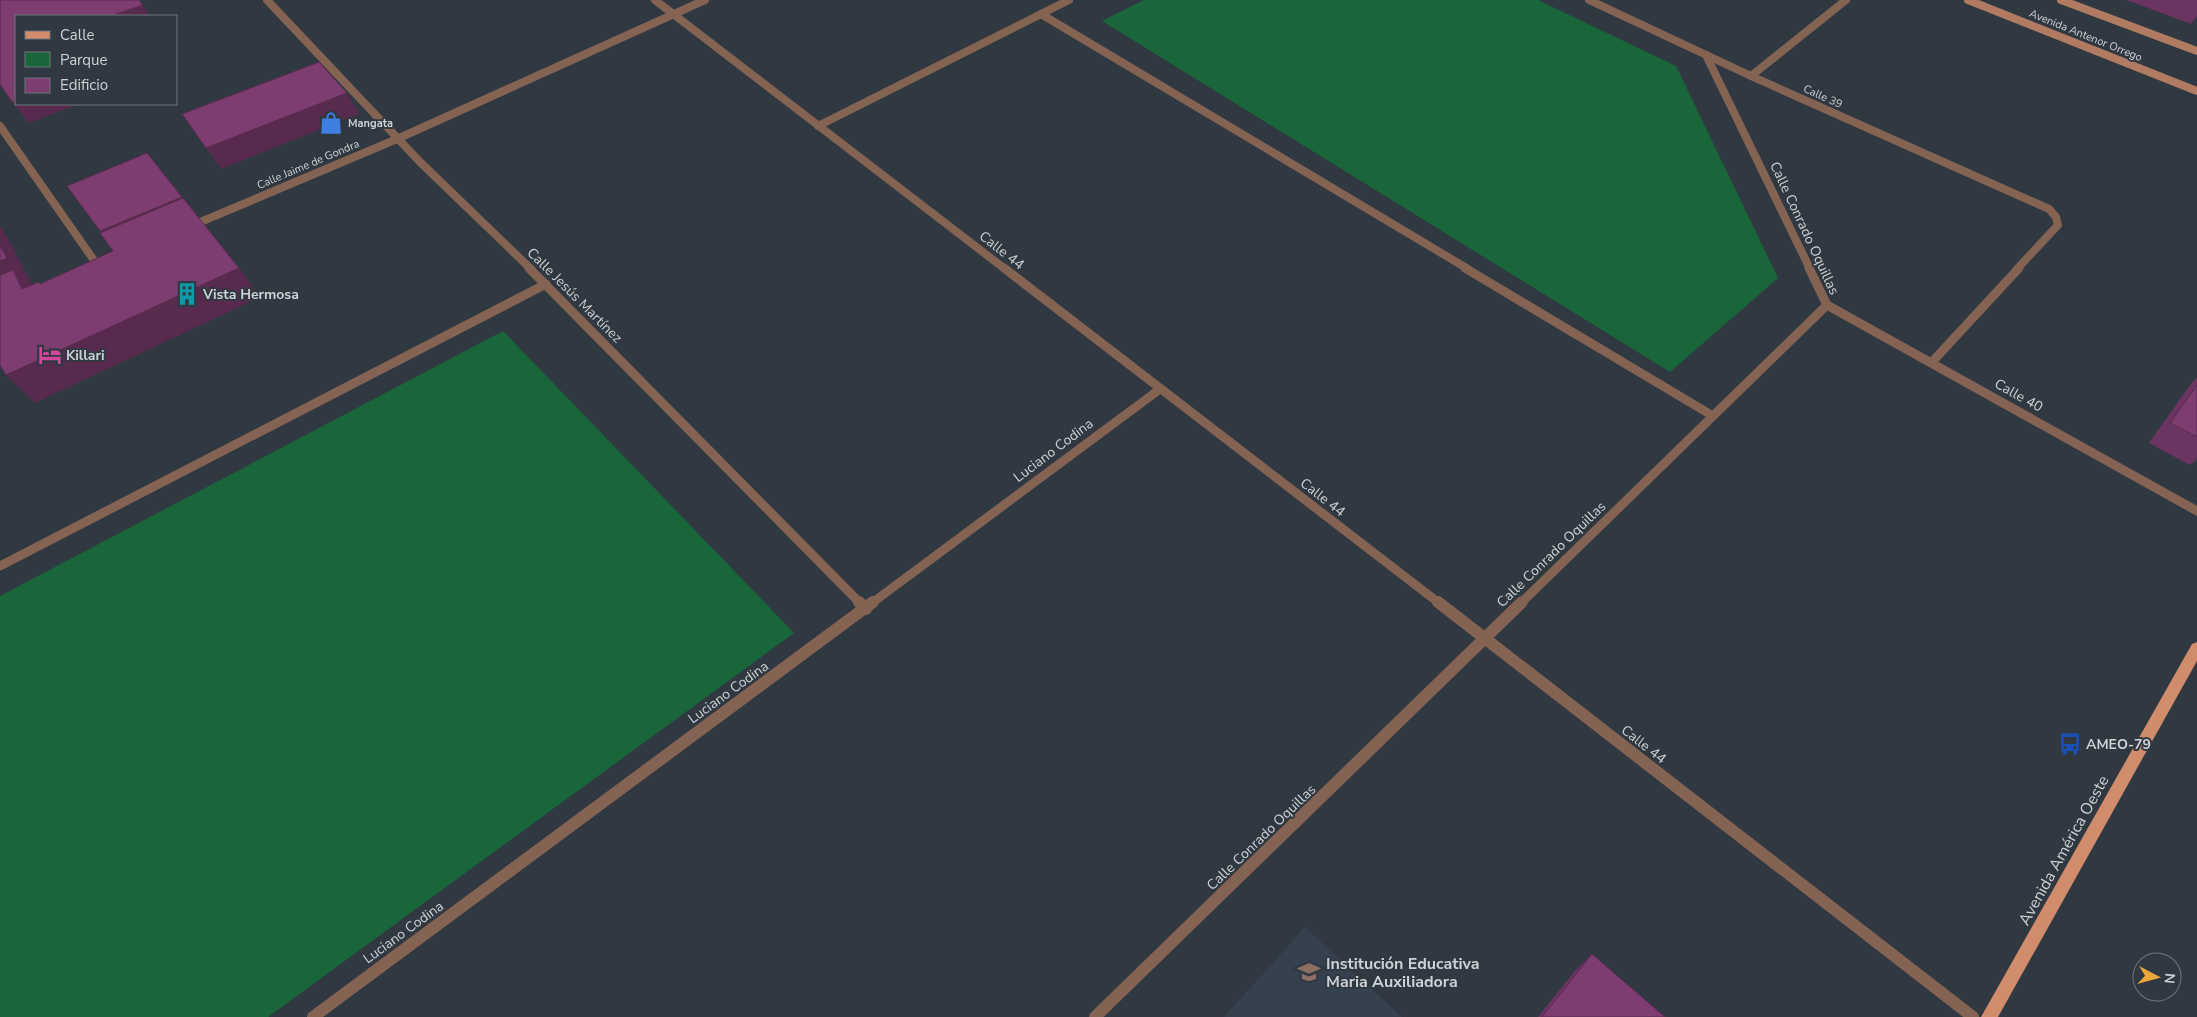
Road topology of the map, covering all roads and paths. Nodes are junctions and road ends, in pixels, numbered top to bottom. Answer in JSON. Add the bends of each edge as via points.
{"nodes":[{"id":1,"x":267,"y":0,"type":"edge"},
{"id":2,"x":655,"y":0,"type":"edge"},
{"id":3,"x":705,"y":0,"type":"edge"},
{"id":4,"x":1069,"y":0,"type":"edge"},
{"id":5,"x":1589,"y":0,"type":"edge"},
{"id":6,"x":1846,"y":0,"type":"edge"},
{"id":7,"x":1968,"y":0,"type":"edge"},
{"id":8,"x":2062,"y":0,"type":"edge"},
{"id":9,"x":673,"y":14,"type":"junction"},
{"id":10,"x":1041,"y":14,"type":"junction"},
{"id":11,"x":2197,"y":52,"type":"edge"},
{"id":12,"x":1706,"y":55,"type":"junction"},
{"id":13,"x":1751,"y":76,"type":"junction"},
{"id":14,"x":2197,"y":91,"type":"edge"},
{"id":15,"x":0,"y":126,"type":"edge"},
{"id":16,"x":818,"y":126,"type":"junction"},
{"id":17,"x":398,"y":139,"type":"junction"},
{"id":18,"x":180,"y":231,"type":"edge"},
{"id":19,"x":107,"y":262,"type":"edge"},
{"id":20,"x":98,"y":266,"type":"junction"},
{"id":21,"x":89,"y":270,"type":"edge"},
{"id":22,"x":546,"y":284,"type":"junction"},
{"id":23,"x":1827,"y":305,"type":"junction"},
{"id":24,"x":1932,"y":362,"type":"junction"},
{"id":25,"x":1160,"y":389,"type":"junction"},
{"id":26,"x":1713,"y":416,"type":"junction"},
{"id":27,"x":2197,"y":510,"type":"edge"},
{"id":28,"x":0,"y":566,"type":"edge"},
{"id":29,"x":866,"y":609,"type":"junction"},
{"id":30,"x":1485,"y":638,"type":"junction"},
{"id":31,"x":2197,"y":648,"type":"edge"},
{"id":32,"x":313,"y":1017,"type":"edge"},
{"id":33,"x":1095,"y":1017,"type":"edge"},
{"id":34,"x":1973,"y":1017,"type":"edge"},
{"id":35,"x":1989,"y":1017,"type":"edge"}],
"edges":[{"from":1,"to":17,"type":"street","name":"Calle Jesús Martínez"},
{"from":2,"to":9,"type":"street","name":"Calle 44"},
{"from":3,"to":9,"type":"street","name":"Calle Jaime de Gondra"},
{"from":4,"to":10,"type":"street"},
{"from":5,"to":12,"type":"street","name":"Calle 39"},
{"from":6,"to":13,"type":"street"},
{"from":7,"to":14,"type":"street","name":"Avenida Antenor Orrego"},
{"from":8,"to":11,"type":"street","name":"Avenida Antenor Orrego"},
{"from":9,"to":16,"type":"street","name":"Calle 44"},
{"from":9,"to":17,"type":"street","name":"Calle Jaime de Gondra"},
{"from":10,"to":16,"type":"street"},
{"from":10,"to":26,"type":"street"},
{"from":12,"to":13,"type":"street","name":"Calle 39"},
{"from":12,"to":23,"type":"street","name":"Calle Conrado Oquillas"},
{"from":13,"to":24,"type":"street","name":"Calle 39","via":[[2049,209],[2056,217],[2058,225]]},
{"from":15,"to":20,"type":"street"},
{"from":16,"to":25,"type":"street","name":"Calle 44"},
{"from":17,"to":18,"type":"street","name":"Calle Jaime de Gondra"},
{"from":17,"to":22,"type":"street","name":"Calle Jesús Martínez"},
{"from":19,"to":20,"type":"street"},
{"from":20,"to":21,"type":"street"},
{"from":22,"to":28,"type":"street"},
{"from":22,"to":29,"type":"street","name":"Calle Jesús Martínez"},
{"from":23,"to":24,"type":"street","name":"Calle 40"},
{"from":23,"to":26,"type":"street","name":"Calle Conrado Oquillas"},
{"from":24,"to":27,"type":"street","name":"Calle 40"},
{"from":25,"to":29,"type":"street","name":"Luciano Codina"},
{"from":25,"to":30,"type":"street","name":"Calle 44"},
{"from":26,"to":30,"type":"street","name":"Calle Conrado Oquillas"},
{"from":29,"to":32,"type":"street","name":"Luciano Codina"},
{"from":30,"to":33,"type":"street","name":"Calle Conrado Oquillas"},
{"from":30,"to":34,"type":"street","name":"Calle 44"},
{"from":31,"to":35,"type":"main road","name":"Avenida América Oeste"}]}
